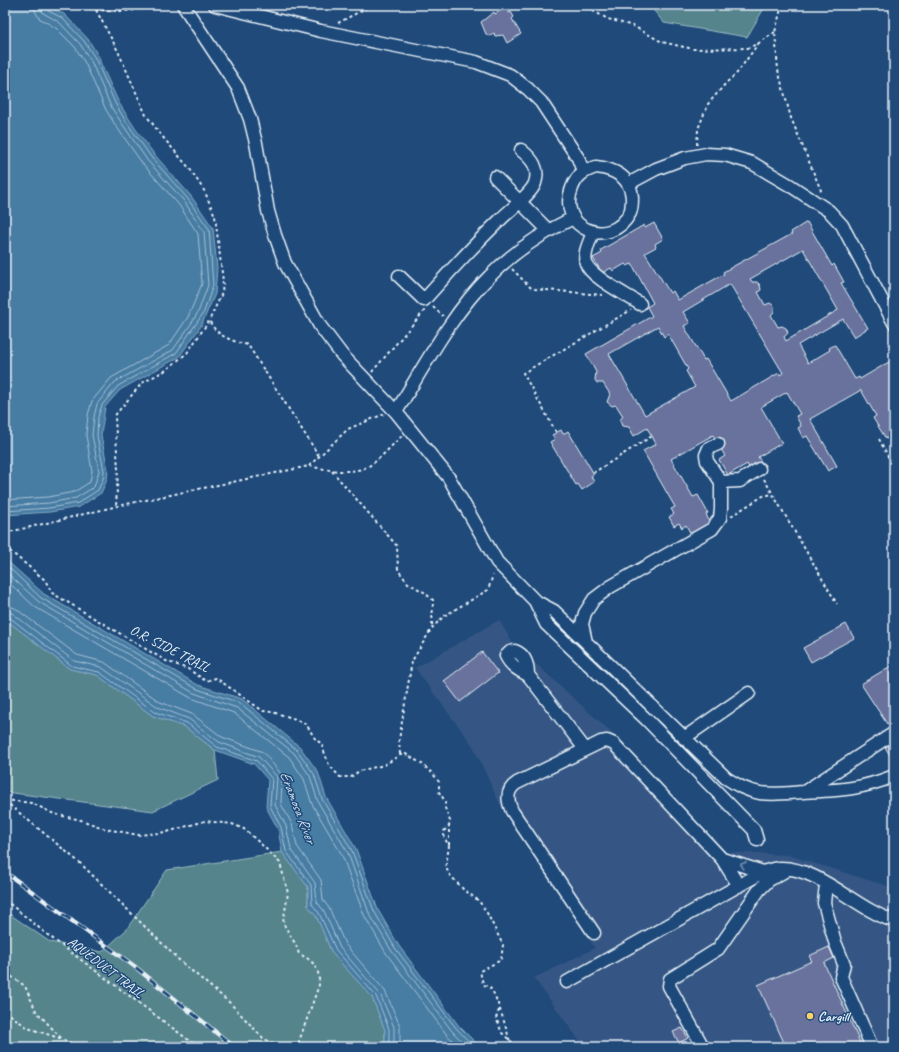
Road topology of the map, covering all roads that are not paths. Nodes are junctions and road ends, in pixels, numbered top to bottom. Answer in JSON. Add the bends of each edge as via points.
{"nodes":[{"id":1,"x":183,"y":5,"type":"edge"},
{"id":2,"x":215,"y":5,"type":"edge"},
{"id":3,"x":521,"y":150,"type":"dead end"},
{"id":4,"x":583,"y":171,"type":"junction"},
{"id":5,"x":495,"y":177,"type":"dead end"},
{"id":6,"x":628,"y":184,"type":"junction"},
{"id":7,"x":519,"y":201,"type":"junction"},
{"id":8,"x":573,"y":218,"type":"junction"},
{"id":9,"x":548,"y":230,"type":"junction"},
{"id":10,"x":593,"y":232,"type":"junction"},
{"id":11,"x":399,"y":276,"type":"dead end"},
{"id":12,"x":640,"y":304,"type":"road end"},
{"id":13,"x":894,"y":323,"type":"edge"},
{"id":14,"x":395,"y":410,"type":"junction"},
{"id":15,"x":718,"y":444,"type":"dead end"},
{"id":16,"x":760,"y":472,"type":"road end"},
{"id":17,"x":721,"y":482,"type":"junction"},
{"id":18,"x":535,"y":601,"type":"junction"},
{"id":19,"x":586,"y":642,"type":"junction"},
{"id":20,"x":528,"y":675,"type":"dead end"},
{"id":21,"x":749,"y":693,"type":"dead end"},
{"id":22,"x":894,"y":733,"type":"edge"},
{"id":23,"x":684,"y":738,"type":"junction"},
{"id":24,"x":585,"y":750,"type":"junction"},
{"id":25,"x":894,"y":776,"type":"edge"},
{"id":26,"x":802,"y":792,"type":"junction"},
{"id":27,"x":757,"y":840,"type":"dead end"},
{"id":28,"x":722,"y":859,"type":"junction"},
{"id":29,"x":790,"y":868,"type":"junction"},
{"id":30,"x":763,"y":872,"type":"junction"},
{"id":31,"x":826,"y":884,"type":"junction"},
{"id":32,"x":739,"y":886,"type":"junction"},
{"id":33,"x":894,"y":921,"type":"edge"},
{"id":34,"x":594,"y":933,"type":"dead end"},
{"id":35,"x":567,"y":982,"type":"dead end"},
{"id":36,"x":703,"y":1047,"type":"edge"},
{"id":37,"x":872,"y":1047,"type":"edge"}],
"edges":[{"from":1,"to":14,"type":"lane","via":[[238,88],[250,119],[268,211],[285,263],[320,326],[342,355]]},
{"from":2,"to":4,"type":"lane","via":[[320,31],[476,62],[510,75],[541,102],[578,158]]},
{"from":3,"to":7,"type":"lane","via":[[531,158],[538,172],[535,184]]},
{"from":4,"to":6,"type":"lane","via":[[596,167],[610,169],[621,175]]},
{"from":4,"to":8,"type":"lane","via":[[575,181],[570,194],[569,207]]},
{"from":5,"to":7,"type":"lane"},
{"from":6,"to":10,"type":"lane","via":[[632,194],[632,209],[626,220],[617,228],[605,233]]},
{"from":6,"to":13,"type":"lane","via":[[656,169],[706,154],[725,155],[752,163],[829,211],[842,225]]},
{"from":7,"to":9,"type":"lane"},
{"from":7,"to":11,"type":"lane","via":[[424,300]]},
{"from":8,"to":9,"type":"lane"},
{"from":8,"to":10,"type":"lane","via":[[583,228]]},
{"from":9,"to":14,"type":"lane","via":[[488,277],[451,323]]},
{"from":10,"to":12,"type":"lane","via":[[586,256],[590,271]]},
{"from":14,"to":18,"type":"lane","via":[[449,478],[497,562]]},
{"from":15,"to":17,"type":"lane","via":[[710,448],[706,455],[707,461]]},
{"from":16,"to":17,"type":"lane","via":[[740,481]]},
{"from":17,"to":19,"type":"lane","via":[[720,514],[712,529],[610,587],[594,599],[585,613],[582,624]]},
{"from":18,"to":19,"type":"lane","via":[[554,611]]},
{"from":18,"to":27,"type":"lane","via":[[546,624],[663,737],[754,830]]},
{"from":19,"to":23,"type":"lane"},
{"from":20,"to":24,"type":"lane"},
{"from":21,"to":23,"type":"lane"},
{"from":22,"to":26,"type":"lane"},
{"from":23,"to":26,"type":"lane","via":[[726,778],[743,788],[760,793]]},
{"from":24,"to":28,"type":"lane","via":[[601,742],[614,744]]},
{"from":24,"to":34,"type":"lane","via":[[517,783],[509,791],[508,801],[512,811]]},
{"from":25,"to":26,"type":"lane","via":[[868,786],[840,791]]},
{"from":30,"to":28,"type":"lane","one_way":true},
{"from":28,"to":32,"type":"lane"},
{"from":29,"to":30,"type":"lane"},
{"from":29,"to":31,"type":"lane","via":[[816,877]]},
{"from":29,"to":36,"type":"lane","via":[[769,880],[759,890],[718,949],[670,979],[669,986]]},
{"from":30,"to":32,"type":"lane"},
{"from":31,"to":33,"type":"lane"},
{"from":31,"to":37,"type":"lane","via":[[824,903],[844,964],[841,977]]},
{"from":32,"to":35,"type":"lane"}]}
